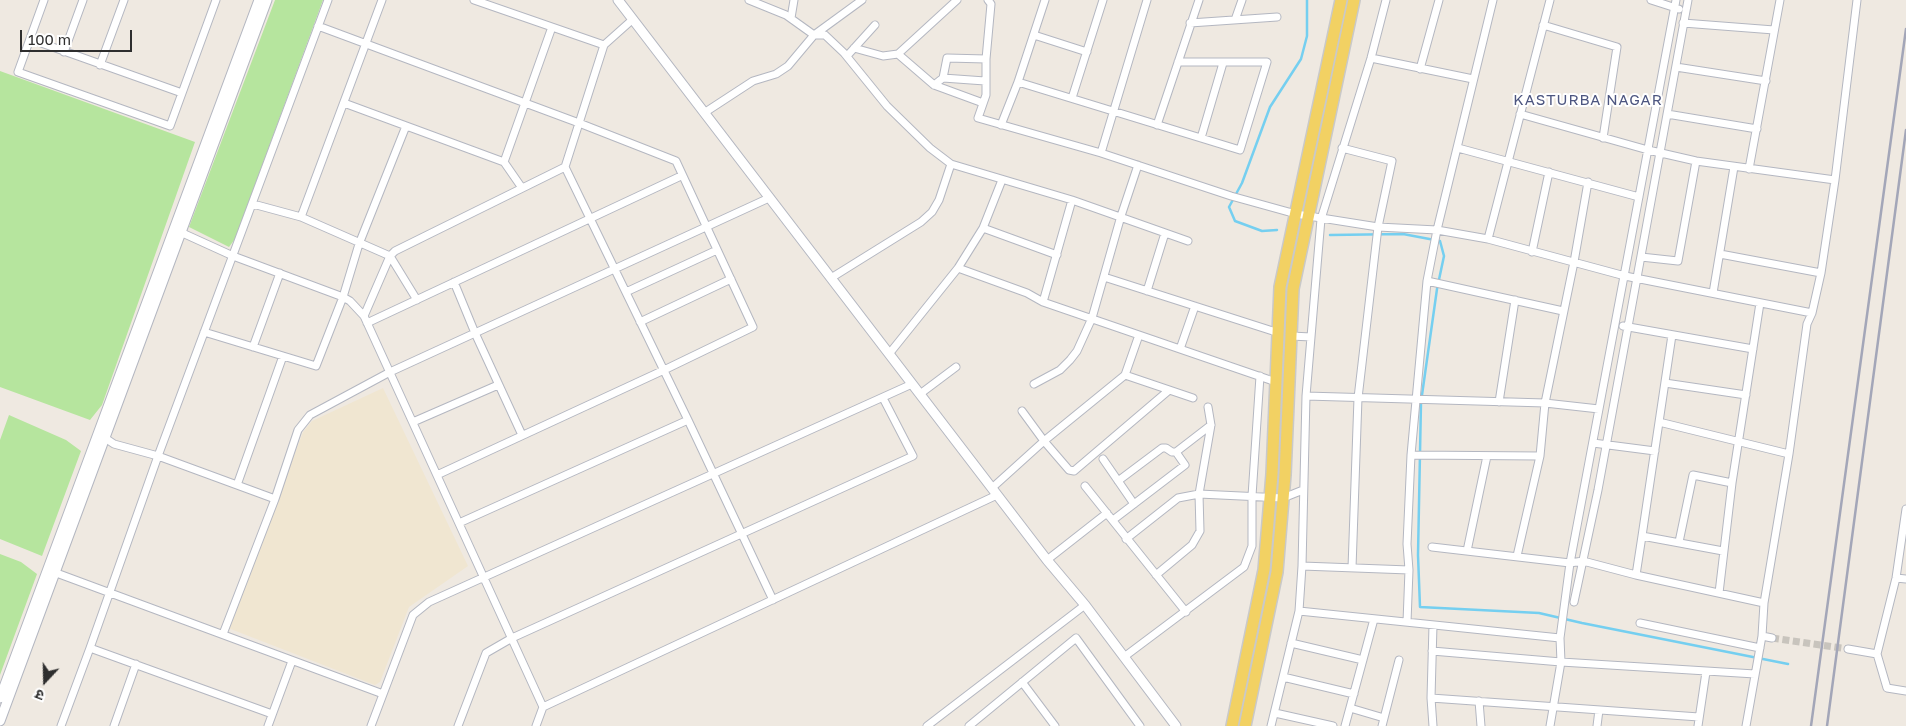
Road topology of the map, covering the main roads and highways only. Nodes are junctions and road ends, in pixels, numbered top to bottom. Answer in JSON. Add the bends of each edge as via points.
{"nodes":[{"id":1,"x":1342,"y":0,"type":"edge"},
{"id":2,"x":1354,"y":0,"type":"edge"},
{"id":3,"x":1232,"y":726,"type":"edge"},
{"id":4,"x":1245,"y":726,"type":"edge"}],
"edges":[{"from":1,"to":3,"type":"main road","via":[[1280,287],[1264,570]]},
{"from":2,"to":4,"type":"main road","via":[[1293,289],[1277,572]]}]}
